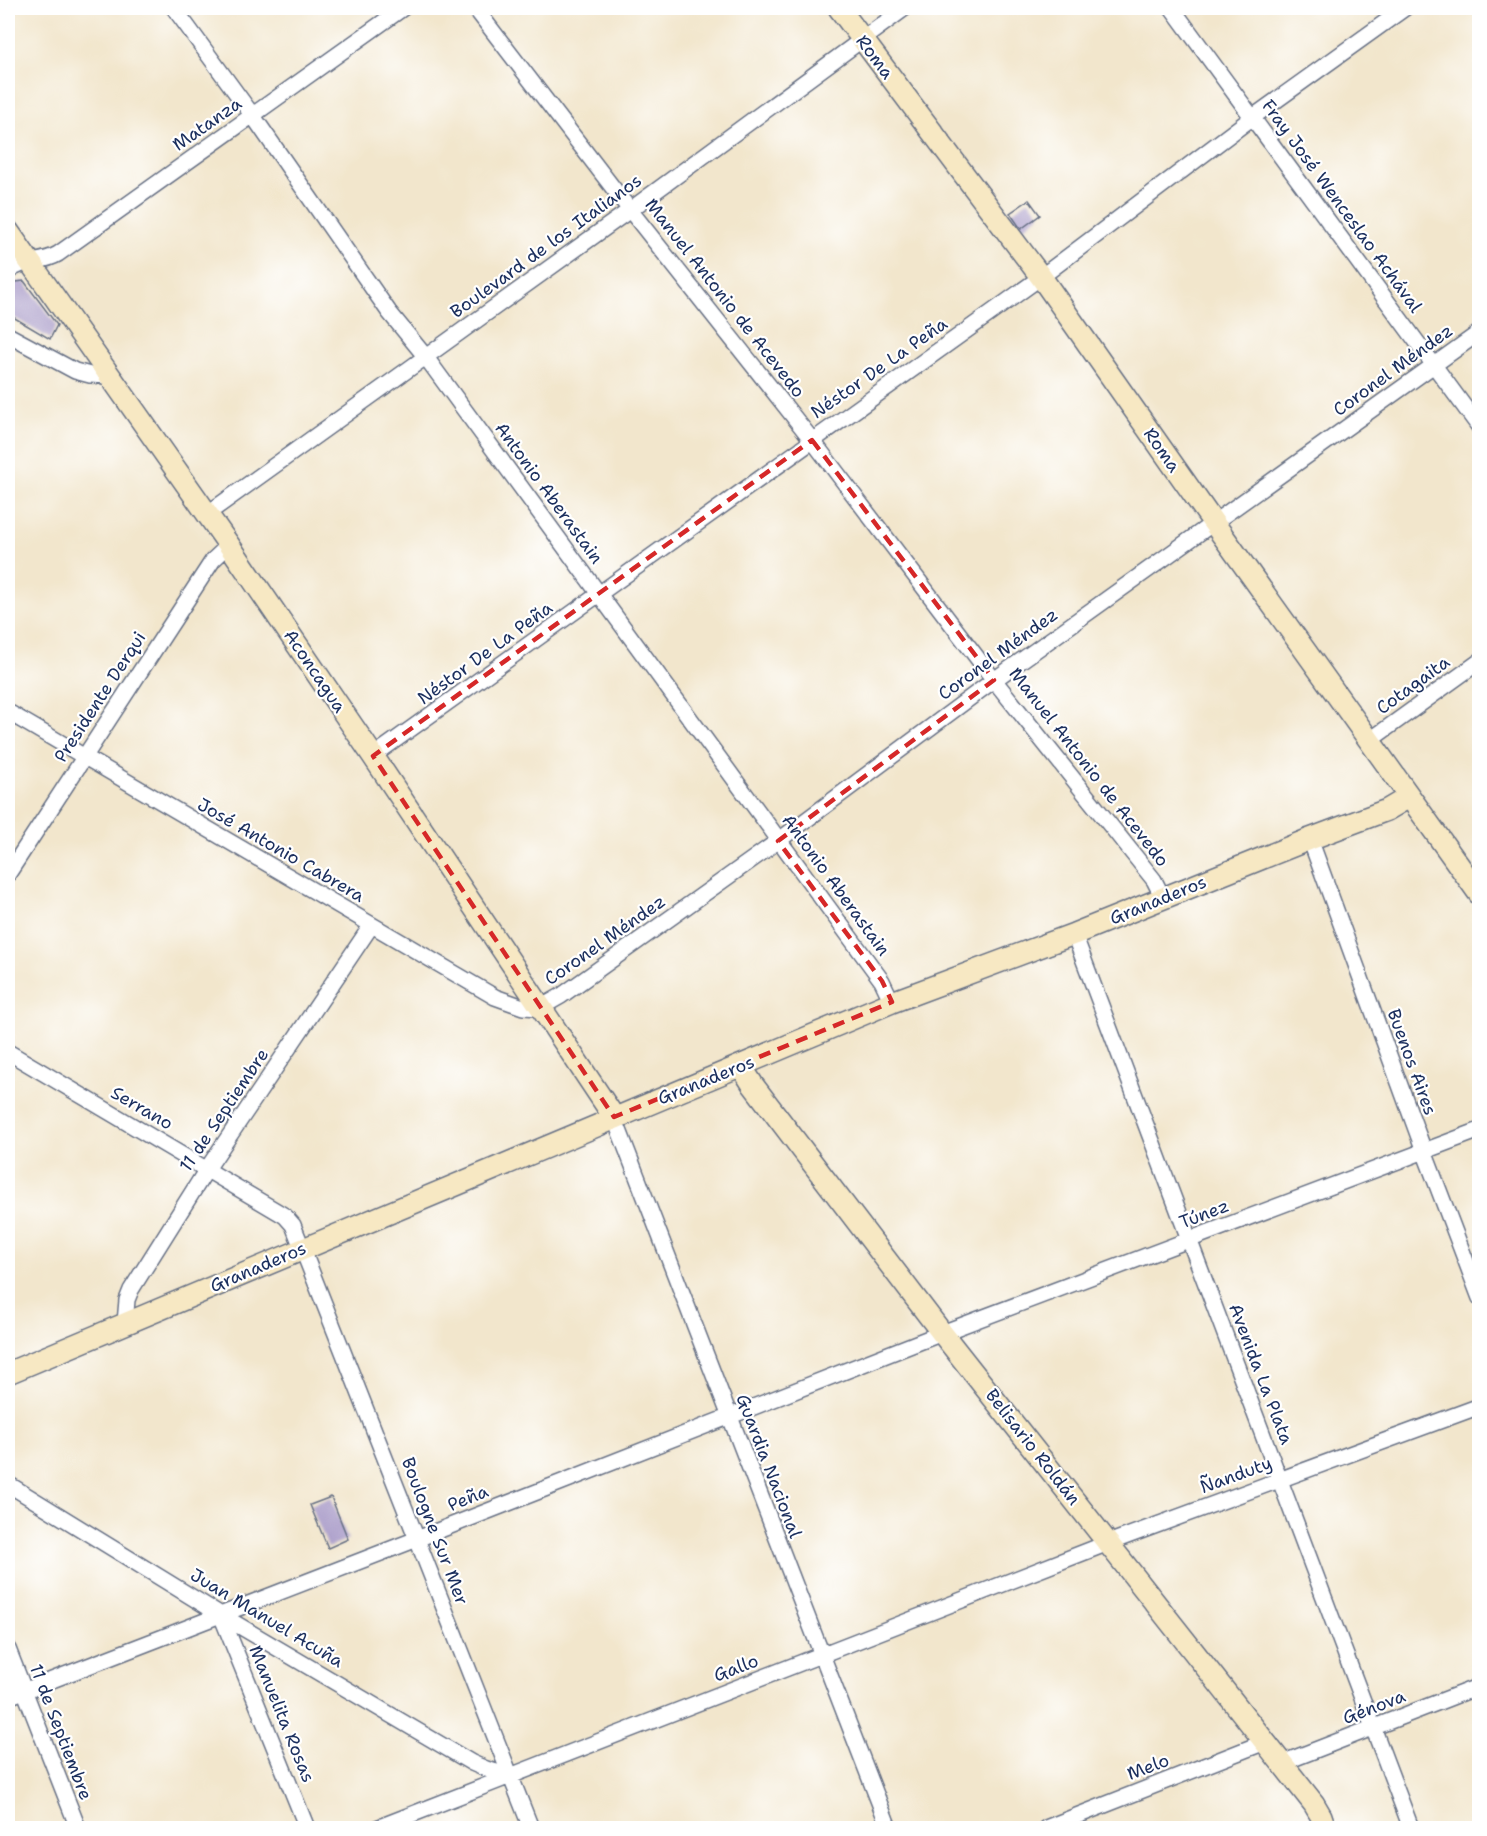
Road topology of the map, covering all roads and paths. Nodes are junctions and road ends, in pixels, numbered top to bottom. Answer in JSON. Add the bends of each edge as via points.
{"nodes":[{"id":1,"x":174,"y":8,"type":"edge"},
{"id":2,"x":403,"y":8,"type":"edge"},
{"id":3,"x":475,"y":8,"type":"edge"},
{"id":4,"x":839,"y":8,"type":"edge"},
{"id":5,"x":906,"y":8,"type":"edge"},
{"id":6,"x":1172,"y":8,"type":"edge"},
{"id":7,"x":1405,"y":8,"type":"edge"},
{"id":8,"x":862,"y":39,"type":"junction"},
{"id":9,"x":253,"y":116,"type":"junction"},
{"id":10,"x":1254,"y":117,"type":"junction"},
{"id":11,"x":630,"y":210,"type":"junction"},
{"id":12,"x":8,"y":231,"type":"edge"},
{"id":13,"x":28,"y":262,"type":"junction"},
{"id":14,"x":8,"y":272,"type":"edge"},
{"id":15,"x":1041,"y":277,"type":"junction"},
{"id":16,"x":1479,"y":332,"type":"edge"},
{"id":17,"x":8,"y":335,"type":"edge"},
{"id":18,"x":425,"y":356,"type":"junction"},
{"id":19,"x":1433,"y":366,"type":"junction"},
{"id":20,"x":109,"y":376,"type":"junction"},
{"id":21,"x":1479,"y":429,"type":"edge"},
{"id":22,"x":812,"y":440,"type":"junction"},
{"id":23,"x":207,"y":514,"type":"junction"},
{"id":24,"x":1213,"y":522,"type":"junction"},
{"id":25,"x":229,"y":545,"type":"junction"},
{"id":26,"x":599,"y":595,"type":"junction"},
{"id":27,"x":1479,"y":661,"type":"edge"},
{"id":28,"x":994,"y":680,"type":"junction"},
{"id":29,"x":8,"y":712,"type":"edge"},
{"id":30,"x":1369,"y":741,"type":"junction"},
{"id":31,"x":373,"y":756,"type":"junction"},
{"id":32,"x":84,"y":757,"type":"junction"},
{"id":33,"x":1409,"y":797,"type":"junction"},
{"id":34,"x":1310,"y":839,"type":"junction"},
{"id":35,"x":778,"y":841,"type":"junction"},
{"id":36,"x":8,"y":874,"type":"edge"},
{"id":37,"x":1479,"y":895,"type":"edge"},
{"id":38,"x":1163,"y":898,"type":"junction"},
{"id":39,"x":371,"y":926,"type":"junction"},
{"id":40,"x":1074,"y":934,"type":"junction"},
{"id":41,"x":892,"y":1002,"type":"junction"},
{"id":42,"x":540,"y":1008,"type":"junction"},
{"id":43,"x":8,"y":1052,"type":"edge"},
{"id":44,"x":741,"y":1066,"type":"junction"},
{"id":45,"x":614,"y":1117,"type":"junction"},
{"id":46,"x":1479,"y":1130,"type":"edge"},
{"id":47,"x":1424,"y":1151,"type":"junction"},
{"id":48,"x":207,"y":1168,"type":"junction"},
{"id":49,"x":1188,"y":1241,"type":"junction"},
{"id":50,"x":303,"y":1248,"type":"junction"},
{"id":51,"x":1479,"y":1298,"type":"edge"},
{"id":52,"x":125,"y":1323,"type":"junction"},
{"id":53,"x":942,"y":1333,"type":"junction"},
{"id":54,"x":8,"y":1373,"type":"edge"},
{"id":55,"x":1479,"y":1406,"type":"edge"},
{"id":56,"x":728,"y":1416,"type":"junction"},
{"id":57,"x":1281,"y":1479,"type":"junction"},
{"id":58,"x":8,"y":1484,"type":"edge"},
{"id":59,"x":417,"y":1539,"type":"junction"},
{"id":60,"x":1108,"y":1543,"type":"junction"},
{"id":61,"x":221,"y":1615,"type":"junction"},
{"id":62,"x":8,"y":1649,"type":"edge"},
{"id":63,"x":822,"y":1655,"type":"junction"},
{"id":64,"x":1479,"y":1686,"type":"edge"},
{"id":65,"x":23,"y":1690,"type":"junction"},
{"id":66,"x":8,"y":1697,"type":"edge"},
{"id":67,"x":1374,"y":1728,"type":"junction"},
{"id":68,"x":1265,"y":1742,"type":"junction"},
{"id":69,"x":1282,"y":1763,"type":"junction"},
{"id":70,"x":510,"y":1776,"type":"junction"},
{"id":71,"x":78,"y":1828,"type":"edge"},
{"id":72,"x":307,"y":1828,"type":"edge"},
{"id":73,"x":377,"y":1828,"type":"edge"},
{"id":74,"x":531,"y":1828,"type":"edge"},
{"id":75,"x":889,"y":1828,"type":"edge"},
{"id":76,"x":1046,"y":1828,"type":"edge"},
{"id":77,"x":1325,"y":1828,"type":"edge"},
{"id":78,"x":1411,"y":1828,"type":"edge"}],
"edges":[{"from":1,"to":9,"type":"street","name":"Antonio Aberastain"},
{"from":2,"to":9,"type":"street","name":"Matanza"},
{"from":3,"to":11,"type":"street","name":"Manuel Antonio de Acevedo"},
{"from":4,"to":8,"type":"street","name":"Roma"},
{"from":5,"to":8,"type":"street","name":"Boulevard de los Italianos"},
{"from":6,"to":10,"type":"street","name":"Fray José Wenceslao Achával"},
{"from":7,"to":10,"type":"street","name":"Néstor De La Peña"},
{"from":8,"to":11,"type":"street","name":"Boulevard de los Italianos"},
{"from":8,"to":15,"type":"street","name":"Roma"},
{"from":9,"to":13,"type":"street","name":"Matanza","via":[[58,254]]},
{"from":9,"to":18,"type":"street","name":"Antonio Aberastain","via":[[389,312]]},
{"from":10,"to":15,"type":"street","name":"Néstor De La Peña"},
{"from":10,"to":19,"type":"street","name":"Fray José Wenceslao Achával"},
{"from":11,"to":18,"type":"street","name":"Boulevard de los Italianos"},
{"from":11,"to":22,"type":"street","name":"Manuel Antonio de Acevedo"},
{"from":12,"to":13,"type":"street","name":"Aconcagua"},
{"from":13,"to":14,"type":"street","name":"Matanza"},
{"from":13,"to":20,"type":"street","name":"Aconcagua"},
{"from":15,"to":22,"type":"street","name":"Néstor De La Peña"},
{"from":15,"to":24,"type":"street","name":"Roma"},
{"from":16,"to":19,"type":"street","name":"Coronel Méndez"},
{"from":17,"to":20,"type":"street","via":[[75,371]]},
{"from":18,"to":23,"type":"street","name":"Boulevard de los Italianos"},
{"from":18,"to":26,"type":"street","name":"Antonio Aberastain"},
{"from":19,"to":21,"type":"street","name":"Fray José Wenceslao Achával"},
{"from":19,"to":24,"type":"street","name":"Coronel Méndez"},
{"from":20,"to":23,"type":"street","name":"Aconcagua"},
{"from":22,"to":26,"type":"street","name":"Néstor De La Peña"},
{"from":22,"to":28,"type":"street","name":"Manuel Antonio de Acevedo"},
{"from":23,"to":25,"type":"street","name":"Aconcagua"},
{"from":24,"to":28,"type":"street","name":"Coronel Méndez"},
{"from":24,"to":30,"type":"street","name":"Roma"},
{"from":25,"to":31,"type":"street","name":"Aconcagua"},
{"from":25,"to":32,"type":"street","name":"Presidente Derqui","via":[[213,560]]},
{"from":26,"to":31,"type":"street","name":"Néstor De La Peña"},
{"from":26,"to":35,"type":"street","name":"Antonio Aberastain"},
{"from":27,"to":30,"type":"street","name":"Cotagaita"},
{"from":28,"to":35,"type":"street","name":"Coronel Méndez"},
{"from":28,"to":38,"type":"street","name":"Manuel Antonio de Acevedo","via":[[1154,880]]},
{"from":29,"to":32,"type":"street","name":"José Antonio Cabrera"},
{"from":30,"to":33,"type":"street","name":"Roma"},
{"from":31,"to":42,"type":"street","name":"Aconcagua"},
{"from":32,"to":36,"type":"street","name":"Presidente Derqui"},
{"from":32,"to":39,"type":"street","name":"José Antonio Cabrera"},
{"from":33,"to":34,"type":"street","name":"Granaderos","via":[[1387,810]]},
{"from":33,"to":37,"type":"street","name":"Roma"},
{"from":34,"to":38,"type":"street","name":"Granaderos"},
{"from":34,"to":47,"type":"street","name":"Buenos Aires"},
{"from":35,"to":41,"type":"street","name":"Antonio Aberastain","via":[[882,981]]},
{"from":35,"to":42,"type":"street","name":"Coronel Méndez"},
{"from":38,"to":40,"type":"street","name":"Granaderos"},
{"from":39,"to":42,"type":"street","name":"José Antonio Cabrera","via":[[495,997],[523,1007]]},
{"from":39,"to":48,"type":"street","name":"11 de Septiembre"},
{"from":40,"to":41,"type":"street","name":"Granaderos"},
{"from":40,"to":49,"type":"street","name":"Avenida La Plata"},
{"from":41,"to":44,"type":"street","name":"Granaderos"},
{"from":42,"to":45,"type":"street","name":"Aconcagua"},
{"from":43,"to":48,"type":"street","name":"Serrano"},
{"from":44,"to":45,"type":"street","name":"Granaderos"},
{"from":44,"to":53,"type":"street","name":"Belisario Roldán"},
{"from":45,"to":50,"type":"street","name":"Granaderos"},
{"from":45,"to":56,"type":"street","name":"Guardia Nacional"},
{"from":46,"to":47,"type":"street","name":"Túnez"},
{"from":47,"to":49,"type":"street","name":"Túnez"},
{"from":47,"to":51,"type":"street","name":"Buenos Aires"},
{"from":48,"to":50,"type":"street","name":"Serrano","via":[[285,1216]]},
{"from":48,"to":52,"type":"street","name":"11 de Septiembre","via":[[131,1290]]},
{"from":49,"to":53,"type":"street","name":"Túnez"},
{"from":49,"to":57,"type":"street","name":"Avenida La Plata"},
{"from":50,"to":52,"type":"street","name":"Granaderos"},
{"from":50,"to":59,"type":"street","name":"Boulogne Sur Mer"},
{"from":52,"to":54,"type":"street","name":"Granaderos"},
{"from":53,"to":56,"type":"street","name":"Peña"},
{"from":53,"to":60,"type":"street","name":"Belisario Roldán"},
{"from":55,"to":57,"type":"street","name":"Ñanduty"},
{"from":56,"to":59,"type":"street","name":"Peña"},
{"from":56,"to":63,"type":"street","name":"Guardia Nacional"},
{"from":57,"to":60,"type":"street","name":"Ñanduty"},
{"from":57,"to":67,"type":"street","name":"Avenida La Plata"},
{"from":58,"to":61,"type":"street","name":"Juan Manuel Acuña"},
{"from":59,"to":61,"type":"street","name":"Peña"},
{"from":59,"to":70,"type":"street","name":"Boulogne Sur Mer"},
{"from":60,"to":63,"type":"street","name":"Gallo"},
{"from":60,"to":68,"type":"street","name":"Belisario Roldán"},
{"from":61,"to":65,"type":"street","name":"Peña"},
{"from":61,"to":70,"type":"street","name":"Juan Manuel Acuña","via":[[472,1763]]},
{"from":61,"to":72,"type":"street","name":"Manuelita Rosas"},
{"from":62,"to":65,"type":"street","name":"11 de Septiembre"},
{"from":63,"to":70,"type":"street","name":"Gallo"},
{"from":63,"to":75,"type":"street","name":"Guardia Nacional"},
{"from":64,"to":67,"type":"street","name":"Génova"},
{"from":65,"to":66,"type":"street","name":"Peña"},
{"from":65,"to":71,"type":"street","name":"11 de Septiembre"},
{"from":67,"to":69,"type":"street","name":"Génova"},
{"from":67,"to":78,"type":"street","name":"Avenida La Plata"},
{"from":68,"to":69,"type":"street","name":"Belisario Roldán"},
{"from":68,"to":76,"type":"street","name":"Melo"},
{"from":69,"to":77,"type":"street","name":"Belisario Roldán","via":[[1314,1804]]},
{"from":70,"to":73,"type":"street","name":"Gallo"},
{"from":70,"to":74,"type":"street","name":"Boulogne Sur Mer"}]}
